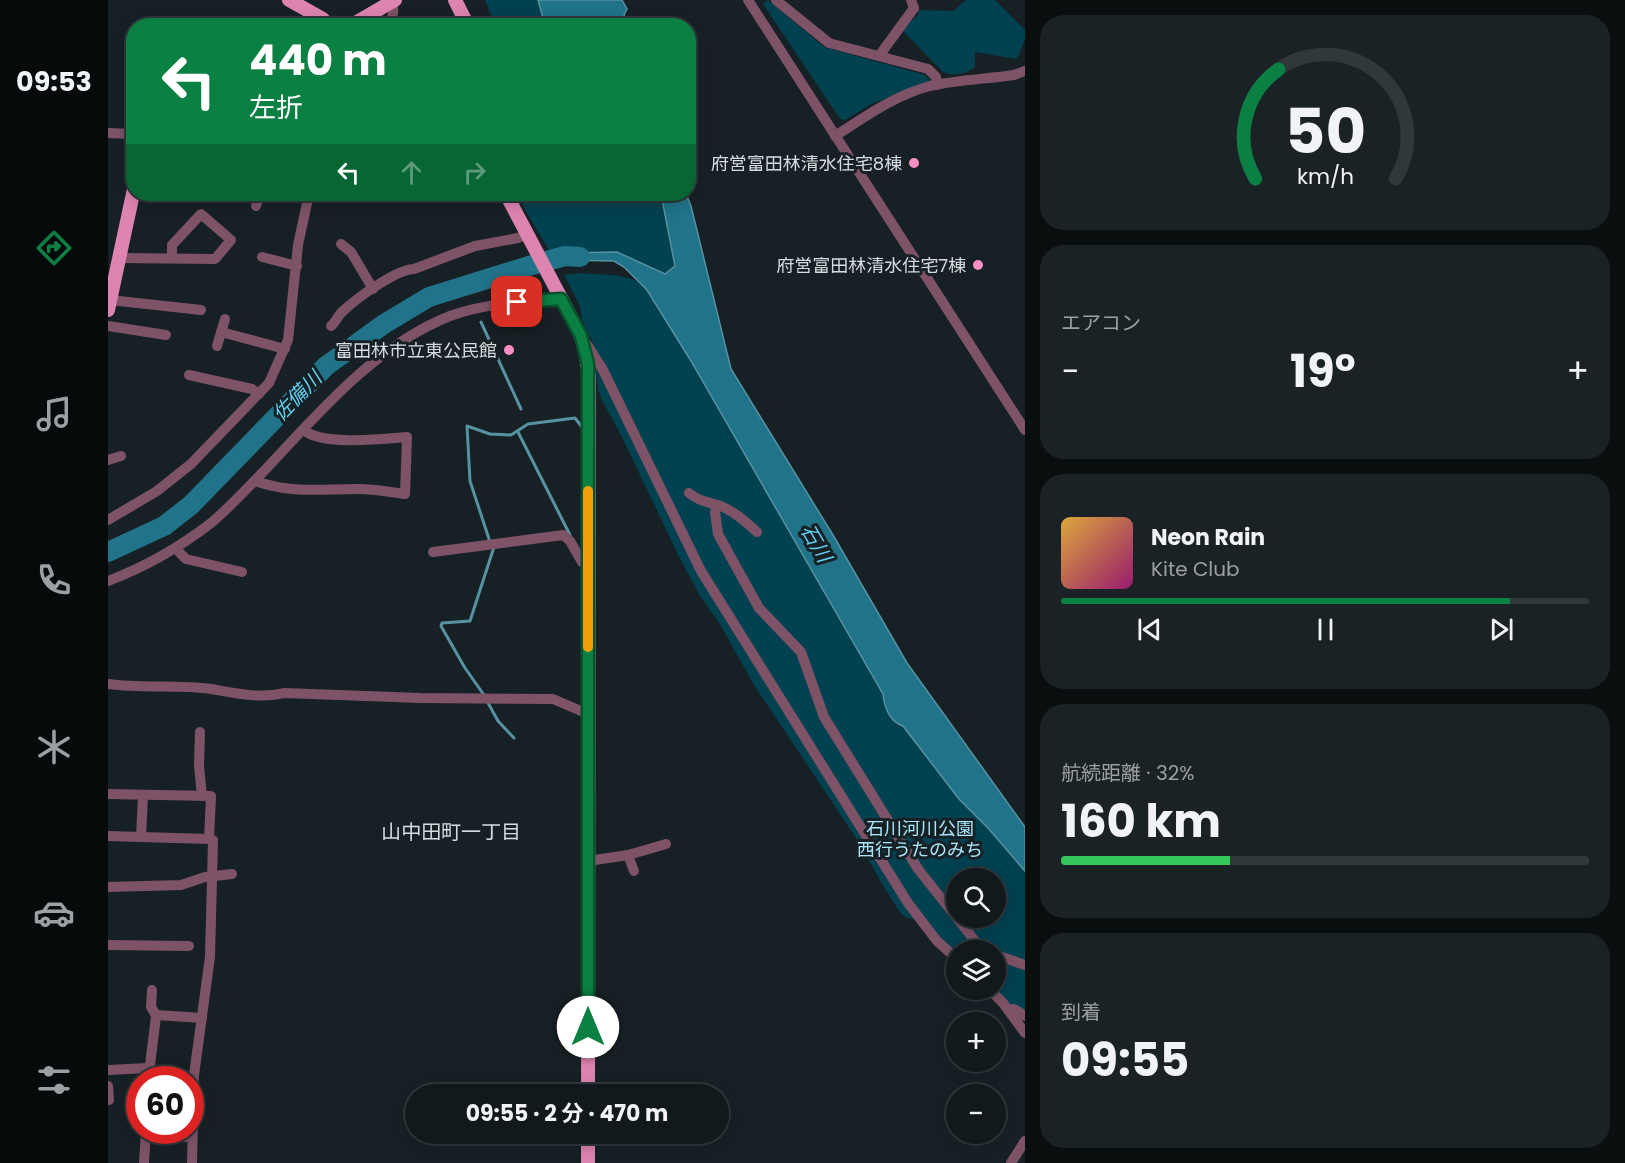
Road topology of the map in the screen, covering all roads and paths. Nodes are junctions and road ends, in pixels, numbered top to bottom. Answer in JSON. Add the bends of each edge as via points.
{"nodes":[{"id":1,"x":289,"y":0,"type":"edge"},
{"id":2,"x":455,"y":0,"type":"edge"},
{"id":3,"x":777,"y":0,"type":"edge"},
{"id":4,"x":911,"y":0,"type":"edge"},
{"id":5,"x":393,"y":1,"type":"edge"},
{"id":6,"x":751,"y":1,"type":"edge"},
{"id":7,"x":321,"y":18,"type":"edge"},
{"id":8,"x":364,"y":18,"type":"edge"},
{"id":9,"x":391,"y":18,"type":"edge"},
{"id":10,"x":464,"y":18,"type":"edge"},
{"id":11,"x":879,"y":56,"type":"junction"},
{"id":12,"x":1025,"y":71,"type":"edge"},
{"id":13,"x":937,"y":85,"type":"junction"},
{"id":14,"x":108,"y":133,"type":"edge"},
{"id":15,"x":126,"y":134,"type":"edge"},
{"id":16,"x":835,"y":136,"type":"junction"},
{"id":17,"x":131,"y":201,"type":"edge"},
{"id":18,"x":258,"y":201,"type":"edge"},
{"id":19,"x":307,"y":201,"type":"edge"},
{"id":20,"x":510,"y":201,"type":"edge"},
{"id":21,"x":256,"y":206,"type":"dead end"},
{"id":22,"x":529,"y":238,"type":"junction"},
{"id":23,"x":341,"y":244,"type":"dead end"},
{"id":24,"x":262,"y":257,"type":"dead end"},
{"id":25,"x":118,"y":258,"type":"junction"},
{"id":26,"x":172,"y":259,"type":"junction"},
{"id":27,"x":297,"y":266,"type":"junction"},
{"id":28,"x":373,"y":289,"type":"junction"},
{"id":29,"x":560,"y":297,"type":"junction"},
{"id":30,"x":109,"y":305,"type":"edge"},
{"id":31,"x":201,"y":310,"type":"dead end"},
{"id":32,"x":225,"y":319,"type":"dead end"},
{"id":33,"x":108,"y":326,"type":"edge"},
{"id":34,"x":331,"y":326,"type":"dead end"},
{"id":35,"x":221,"y":332,"type":"junction"},
{"id":36,"x":166,"y":335,"type":"dead end"},
{"id":37,"x":581,"y":336,"type":"junction"},
{"id":38,"x":217,"y":346,"type":"dead end"},
{"id":39,"x":285,"y":349,"type":"junction"},
{"id":40,"x":215,"y":368,"type":"dead end"},
{"id":41,"x":189,"y":375,"type":"dead end"},
{"id":42,"x":212,"y":380,"type":"junction"},
{"id":43,"x":259,"y":394,"type":"junction"},
{"id":44,"x":304,"y":430,"type":"junction"},
{"id":45,"x":1025,"y":430,"type":"edge"},
{"id":46,"x":121,"y":456,"type":"dead end"},
{"id":47,"x":108,"y":460,"type":"edge"},
{"id":48,"x":255,"y":481,"type":"junction"},
{"id":49,"x":689,"y":493,"type":"dead end"},
{"id":50,"x":717,"y":506,"type":"junction"},
{"id":51,"x":108,"y":519,"type":"edge"},
{"id":52,"x":757,"y":532,"type":"dead end"},
{"id":53,"x":175,"y":548,"type":"junction"},
{"id":54,"x":433,"y":552,"type":"dead end"},
{"id":55,"x":588,"y":563,"type":"junction"},
{"id":56,"x":242,"y":572,"type":"dead end"},
{"id":57,"x":108,"y":581,"type":"edge"},
{"id":58,"x":108,"y":684,"type":"edge"},
{"id":59,"x":588,"y":714,"type":"junction"},
{"id":60,"x":200,"y":732,"type":"dead end"},
{"id":61,"x":108,"y":794,"type":"edge"},
{"id":62,"x":143,"y":795,"type":"junction"},
{"id":63,"x":202,"y":796,"type":"junction"},
{"id":64,"x":108,"y":836,"type":"edge"},
{"id":65,"x":141,"y":837,"type":"junction"},
{"id":66,"x":209,"y":840,"type":"junction"},
{"id":67,"x":666,"y":844,"type":"dead end"},
{"id":68,"x":628,"y":855,"type":"junction"},
{"id":69,"x":588,"y":861,"type":"junction"},
{"id":70,"x":634,"y":871,"type":"dead end"},
{"id":71,"x":232,"y":874,"type":"dead end"},
{"id":72,"x":212,"y":876,"type":"junction"},
{"id":73,"x":108,"y":887,"type":"edge"},
{"id":74,"x":974,"y":940,"type":"edge"},
{"id":75,"x":108,"y":945,"type":"edge"},
{"id":76,"x":189,"y":946,"type":"dead end"},
{"id":77,"x":946,"y":949,"type":"edge"},
{"id":78,"x":1006,"y":959,"type":"edge"},
{"id":79,"x":1025,"y":965,"type":"edge"},
{"id":80,"x":152,"y":990,"type":"dead end"},
{"id":81,"x":999,"y":1000,"type":"edge"},
{"id":82,"x":1008,"y":1010,"type":"junction"},
{"id":83,"x":156,"y":1015,"type":"junction"},
{"id":84,"x":1025,"y":1016,"type":"edge"},
{"id":85,"x":202,"y":1018,"type":"junction"},
{"id":86,"x":1025,"y":1033,"type":"edge"},
{"id":87,"x":148,"y":1066,"type":"edge"},
{"id":88,"x":195,"y":1066,"type":"edge"},
{"id":89,"x":126,"y":1069,"type":"edge"},
{"id":90,"x":108,"y":1070,"type":"edge"},
{"id":91,"x":588,"y":1084,"type":"edge"},
{"id":92,"x":108,"y":1086,"type":"edge"},
{"id":93,"x":109,"y":1100,"type":"edge"},
{"id":94,"x":1025,"y":1141,"type":"edge"},
{"id":95,"x":145,"y":1144,"type":"edge"},
{"id":96,"x":192,"y":1144,"type":"edge"},
{"id":97,"x":588,"y":1144,"type":"edge"},
{"id":98,"x":144,"y":1163,"type":"edge"},
{"id":99,"x":192,"y":1163,"type":"edge"},
{"id":100,"x":588,"y":1163,"type":"edge"},
{"id":101,"x":1011,"y":1163,"type":"edge"}],
"edges":[{"from":1,"to":7,"type":"main road"},
{"from":2,"to":10,"type":"main road"},
{"from":3,"to":11,"type":"street","via":[[829,43]]},
{"from":4,"to":11,"type":"street","via":[[914,8]]},
{"from":5,"to":8,"type":"main road"},
{"from":5,"to":9,"type":"street"},
{"from":6,"to":16,"type":"street"},
{"from":11,"to":13,"type":"street","via":[[928,69],[936,77]]},
{"from":12,"to":13,"type":"street"},
{"from":13,"to":16,"type":"street","via":[[883,106]]},
{"from":14,"to":15,"type":"street"},
{"from":16,"to":45,"type":"street"},
{"from":17,"to":25,"type":"main road"},
{"from":18,"to":21,"type":"street"},
{"from":19,"to":27,"type":"street"},
{"from":20,"to":22,"type":"main road"},
{"from":22,"to":28,"type":"street","via":[[482,244],[406,269]]},
{"from":22,"to":29,"type":"main road"},
{"from":23,"to":28,"type":"street","via":[[357,251]]},
{"from":24,"to":27,"type":"street"},
{"from":25,"to":26,"type":"street"},
{"from":25,"to":30,"type":"main road"},
{"from":26,"to":26,"type":"street","via":[[215,259],[231,240],[201,214],[172,245]]},
{"from":27,"to":39,"type":"street"},
{"from":28,"to":34,"type":"street","via":[[342,312]]},
{"from":29,"to":37,"type":"main road"},
{"from":29,"to":44,"type":"street","via":[[476,308],[439,322],[371,365]]},
{"from":30,"to":31,"type":"street"},
{"from":32,"to":35,"type":"street"},
{"from":33,"to":36,"type":"street"},
{"from":35,"to":38,"type":"street"},
{"from":35,"to":39,"type":"street"},
{"from":37,"to":55,"type":"main road","via":[[589,376]]},
{"from":37,"to":77,"type":"street","via":[[603,370],[701,571],[908,903]]},
{"from":39,"to":43,"type":"street","via":[[269,383]]},
{"from":40,"to":42,"type":"street"},
{"from":41,"to":42,"type":"street"},
{"from":42,"to":43,"type":"street"},
{"from":43,"to":51,"type":"street","via":[[191,464],[157,491]]},
{"from":44,"to":48,"type":"street"},
{"from":44,"to":48,"type":"street","via":[[338,439],[407,438],[405,494],[357,489],[293,491]]},
{"from":46,"to":47,"type":"street"},
{"from":48,"to":53,"type":"street","via":[[212,522]]},
{"from":49,"to":50,"type":"street"},
{"from":50,"to":52,"type":"street"},
{"from":50,"to":74,"type":"street","via":[[718,534],[759,608],[801,652],[824,717],[918,869]]},
{"from":53,"to":56,"type":"street","via":[[186,559]]},
{"from":53,"to":57,"type":"street"},
{"from":54,"to":55,"type":"street","via":[[562,535],[582,562]]},
{"from":55,"to":59,"type":"main road"},
{"from":58,"to":59,"type":"street","via":[[274,696],[284,693],[553,699]]},
{"from":59,"to":69,"type":"main road"},
{"from":60,"to":63,"type":"street"},
{"from":61,"to":62,"type":"street"},
{"from":62,"to":63,"type":"street"},
{"from":62,"to":65,"type":"street"},
{"from":63,"to":66,"type":"street","via":[[211,796]]},
{"from":64,"to":65,"type":"street"},
{"from":65,"to":66,"type":"street"},
{"from":66,"to":72,"type":"street","via":[[213,840]]},
{"from":67,"to":68,"type":"street"},
{"from":68,"to":69,"type":"street"},
{"from":68,"to":70,"type":"street"},
{"from":69,"to":91,"type":"main road"},
{"from":71,"to":72,"type":"street"},
{"from":72,"to":73,"type":"street","via":[[181,885]]},
{"from":72,"to":85,"type":"street","via":[[210,957]]},
{"from":75,"to":76,"type":"street"},
{"from":78,"to":79,"type":"street"},
{"from":80,"to":83,"type":"street","via":[[151,1007]]},
{"from":81,"to":82,"type":"street"},
{"from":82,"to":84,"type":"street"},
{"from":82,"to":86,"type":"street"},
{"from":83,"to":85,"type":"street"},
{"from":83,"to":87,"type":"street"},
{"from":85,"to":88,"type":"street"},
{"from":89,"to":90,"type":"street"},
{"from":92,"to":93,"type":"street"},
{"from":94,"to":101,"type":"street"},
{"from":95,"to":98,"type":"street"},
{"from":96,"to":99,"type":"street"},
{"from":97,"to":100,"type":"main road"}]}
